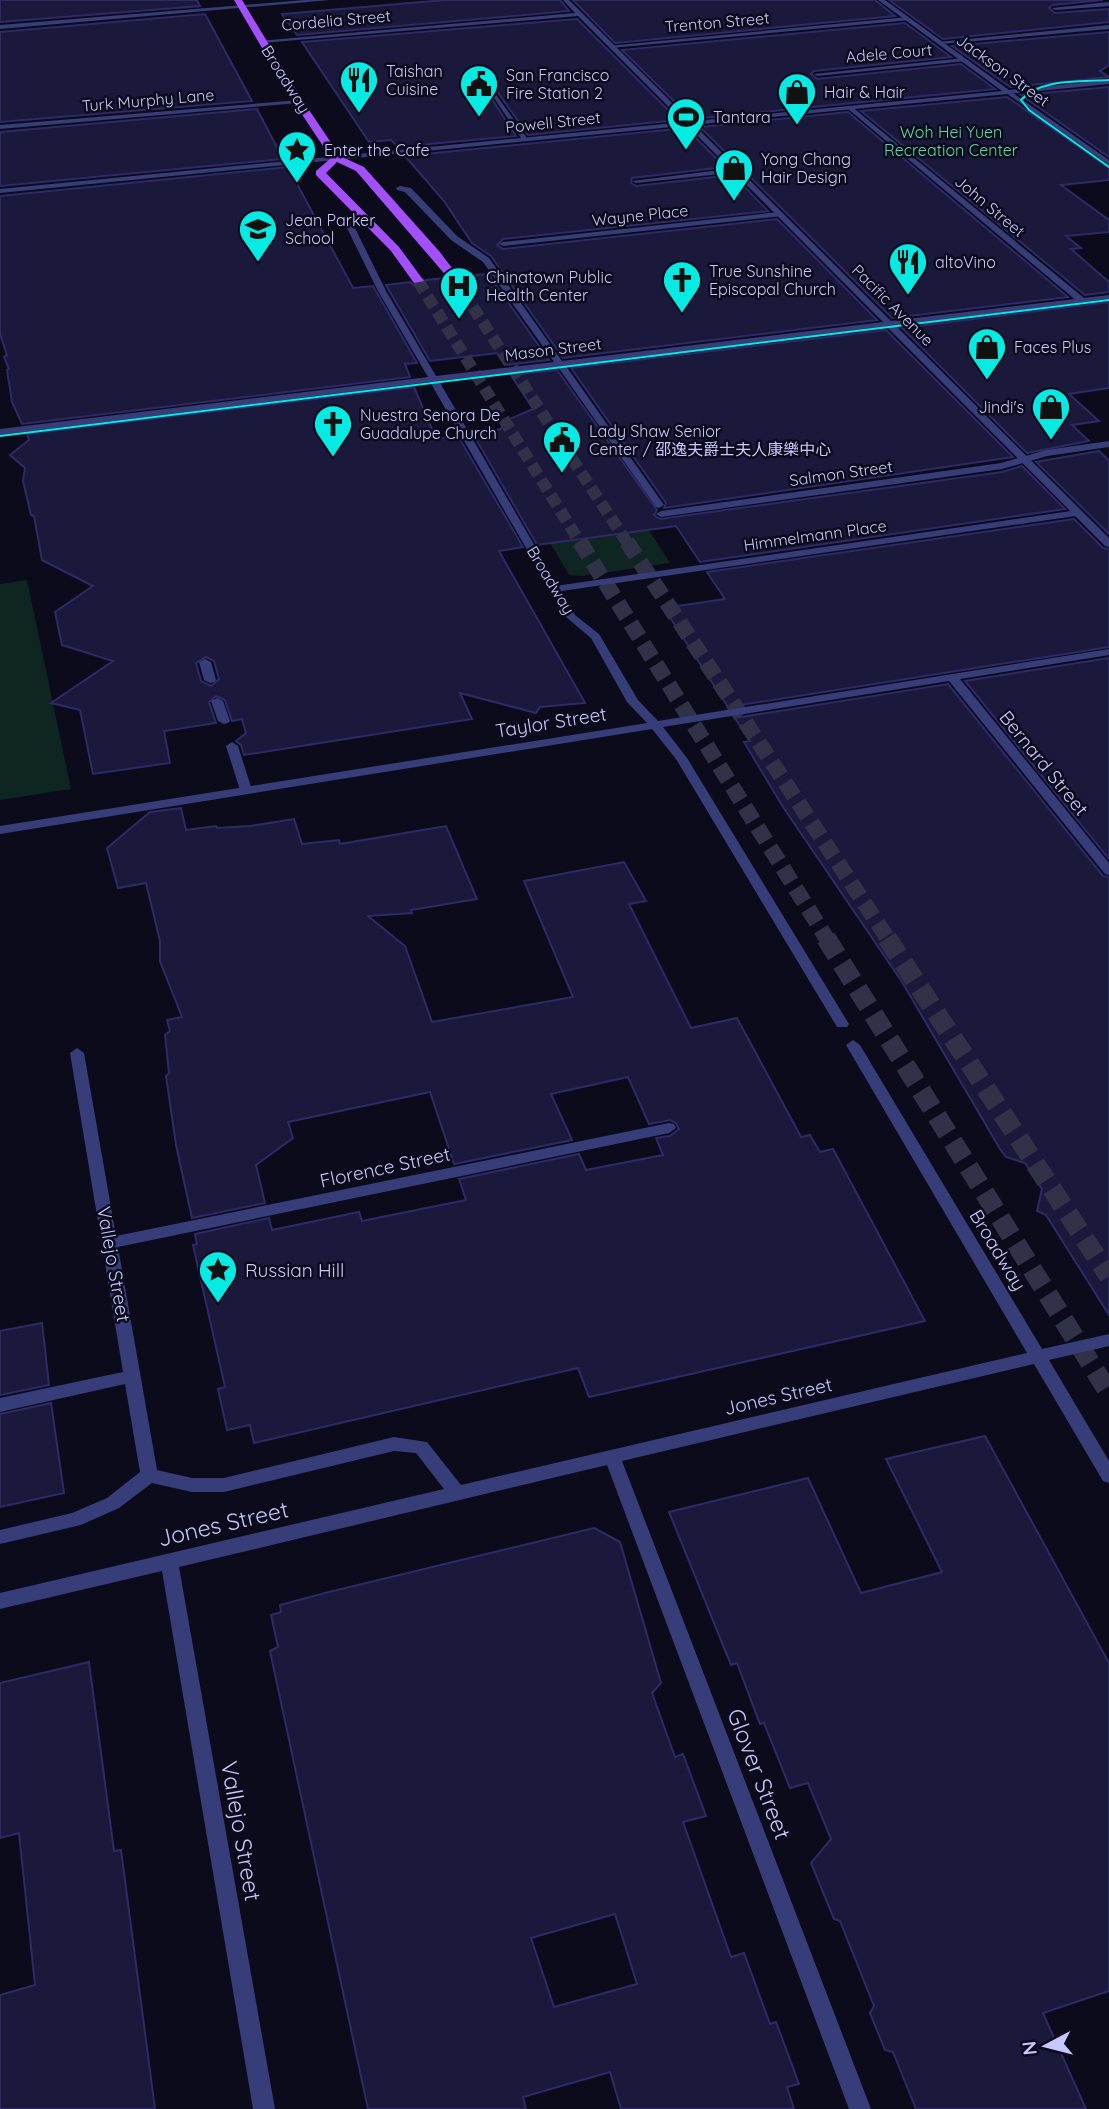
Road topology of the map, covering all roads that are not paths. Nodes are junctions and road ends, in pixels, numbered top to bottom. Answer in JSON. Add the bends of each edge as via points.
{"nodes":[{"id":1,"x":327,"y":0,"type":"edge"},
{"id":2,"x":566,"y":0,"type":"edge"},
{"id":3,"x":881,"y":0,"type":"edge"},
{"id":4,"x":240,"y":4,"type":"edge"},
{"id":5,"x":1109,"y":4,"type":"edge"},
{"id":6,"x":1055,"y":9,"type":"dead end"},
{"id":7,"x":580,"y":14,"type":"junction"},
{"id":8,"x":908,"y":19,"type":"junction"},
{"id":9,"x":0,"y":27,"type":"edge"},
{"id":10,"x":1109,"y":27,"type":"edge"},
{"id":11,"x":262,"y":41,"type":"junction"},
{"id":12,"x":941,"y":43,"type":"junction"},
{"id":13,"x":611,"y":46,"type":"junction"},
{"id":14,"x":964,"y":60,"type":"junction"},
{"id":15,"x":817,"y":74,"type":"dead end"},
{"id":16,"x":1109,"y":82,"type":"edge"},
{"id":17,"x":490,"y":90,"type":"dead end"},
{"id":18,"x":1008,"y":92,"type":"junction"},
{"id":19,"x":298,"y":101,"type":"junction"},
{"id":20,"x":849,"y":107,"type":"junction"},
{"id":21,"x":689,"y":123,"type":"junction"},
{"id":22,"x":0,"y":127,"type":"edge"},
{"id":23,"x":526,"y":139,"type":"junction"},
{"id":24,"x":336,"y":158,"type":"junction"},
{"id":25,"x":1109,"y":163,"type":"edge"},
{"id":26,"x":736,"y":170,"type":"junction"},
{"id":27,"x":636,"y":181,"type":"dead end"},
{"id":28,"x":378,"y":188,"type":"junction"},
{"id":29,"x":400,"y":188,"type":"joint"},
{"id":30,"x":0,"y":191,"type":"edge"},
{"id":31,"x":359,"y":214,"type":"junction"},
{"id":32,"x":779,"y":214,"type":"junction"},
{"id":33,"x":350,"y":226,"type":"joint"},
{"id":34,"x":503,"y":244,"type":"dead end"},
{"id":35,"x":453,"y":277,"type":"tunnel mouth"},
{"id":36,"x":418,"y":281,"type":"tunnel mouth"},
{"id":37,"x":1109,"y":297,"type":"edge"},
{"id":38,"x":1081,"y":300,"type":"junction"},
{"id":39,"x":889,"y":324,"type":"junction"},
{"id":40,"x":561,"y":364,"type":"junction"},
{"id":41,"x":434,"y":379,"type":"junction"},
{"id":42,"x":0,"y":432,"type":"edge"},
{"id":43,"x":1109,"y":444,"type":"edge"},
{"id":44,"x":1024,"y":458,"type":"junction"},
{"id":45,"x":1078,"y":513,"type":"junction"},
{"id":46,"x":1109,"y":544,"type":"edge"},
{"id":47,"x":555,"y":589,"type":"junction"},
{"id":48,"x":1109,"y":652,"type":"edge"},
{"id":49,"x":205,"y":662,"type":"dead end"},
{"id":50,"x":952,"y":677,"type":"junction"},
{"id":51,"x":210,"y":680,"type":"dead end"},
{"id":52,"x":217,"y":701,"type":"dead end"},
{"id":53,"x":223,"y":721,"type":"dead end"},
{"id":54,"x":654,"y":723,"type":"junction"},
{"id":55,"x":232,"y":746,"type":"dead end"},
{"id":56,"x":246,"y":790,"type":"junction"},
{"id":57,"x":0,"y":830,"type":"edge"},
{"id":58,"x":1109,"y":870,"type":"edge"},
{"id":59,"x":842,"y":1024,"type":"dead end"},
{"id":60,"x":853,"y":1045,"type":"dead end"},
{"id":61,"x":77,"y":1053,"type":"dead end"},
{"id":62,"x":669,"y":1128,"type":"dead end"},
{"id":63,"x":110,"y":1243,"type":"junction"},
{"id":64,"x":1109,"y":1340,"type":"edge"},
{"id":65,"x":1038,"y":1357,"type":"junction"},
{"id":66,"x":133,"y":1377,"type":"junction"},
{"id":67,"x":0,"y":1405,"type":"edge"},
{"id":68,"x":612,"y":1457,"type":"junction"},
{"id":69,"x":149,"y":1475,"type":"junction"},
{"id":70,"x":1109,"y":1476,"type":"edge"},
{"id":71,"x":457,"y":1493,"type":"junction"},
{"id":72,"x":0,"y":1537,"type":"edge"},
{"id":73,"x":169,"y":1562,"type":"junction"},
{"id":74,"x":0,"y":1601,"type":"edge"},
{"id":75,"x":264,"y":2109,"type":"edge"},
{"id":76,"x":860,"y":2109,"type":"edge"}],
"edges":[{"from":1,"to":4,"type":"street"},
{"from":2,"to":7,"type":"street","name":"Pacific Avenue"},
{"from":3,"to":8,"type":"street","name":"Jackson Street"},
{"from":4,"to":9,"type":"street"},
{"from":4,"to":11,"type":"main road","name":"Broadway"},
{"from":5,"to":6,"type":"street"},
{"from":7,"to":11,"type":"street","name":"Cordelia Street"},
{"from":7,"to":13,"type":"street","name":"Pacific Avenue"},
{"from":8,"to":12,"type":"street","name":"Jackson Street"},
{"from":8,"to":13,"type":"street","name":"Trenton Street"},
{"from":10,"to":12,"type":"street"},
{"from":11,"to":19,"type":"main road","name":"Broadway"},
{"from":12,"to":14,"type":"street","name":"Jackson Street"},
{"from":13,"to":21,"type":"street","name":"Pacific Avenue"},
{"from":14,"to":15,"type":"street","name":"Adele Court"},
{"from":14,"to":18,"type":"street","name":"Jackson Street"},
{"from":16,"to":18,"type":"street","name":"Powell Street"},
{"from":17,"to":23,"type":"street"},
{"from":18,"to":20,"type":"street","name":"Powell Street"},
{"from":18,"to":25,"type":"street","name":"Jackson Street"},
{"from":19,"to":22,"type":"street","name":"Turk Murphy Lane"},
{"from":19,"to":24,"type":"main road","name":"Broadway"},
{"from":20,"to":21,"type":"street","name":"Powell Street"},
{"from":20,"to":38,"type":"street","name":"John Street"},
{"from":21,"to":23,"type":"street","name":"Powell Street"},
{"from":21,"to":26,"type":"street","name":"Pacific Avenue"},
{"from":23,"to":24,"type":"street","name":"Powell Street"},
{"from":24,"to":28,"type":"main road","name":"Broadway","via":[[360,169]]},
{"from":24,"to":30,"type":"street","name":"Powell Street"},
{"from":24,"to":31,"type":"main road","via":[[320,173]]},
{"from":26,"to":27,"type":"street"},
{"from":26,"to":32,"type":"street","name":"Pacific Avenue"},
{"from":28,"to":29,"type":"main road"},
{"from":28,"to":35,"type":"main road","name":"Broadway"},
{"from":29,"to":40,"type":"street","via":[[408,190],[454,238],[486,260]]},
{"from":31,"to":33,"type":"main road"},
{"from":31,"to":36,"type":"main road","via":[[395,249]]},
{"from":32,"to":34,"type":"street","name":"Wayne Place"},
{"from":32,"to":39,"type":"street","name":"Pacific Avenue"},
{"from":33,"to":41,"type":"street","name":"Broadway"},
{"from":37,"to":38,"type":"street","name":"Mason Street"},
{"from":38,"to":39,"type":"street","name":"Mason Street"},
{"from":39,"to":40,"type":"street","name":"Mason Street"},
{"from":39,"to":44,"type":"street","name":"Pacific Avenue"},
{"from":40,"to":41,"type":"street","name":"Mason Street"},
{"from":40,"to":44,"type":"street","name":"Salmon Street","via":[[660,510],[1002,466]]},
{"from":41,"to":42,"type":"street","name":"Mason Street"},
{"from":41,"to":47,"type":"street","name":"Broadway"},
{"from":43,"to":44,"type":"street","name":"Salmon Street"},
{"from":44,"to":45,"type":"street","name":"Pacific Avenue"},
{"from":45,"to":46,"type":"street","name":"Pacific Avenue"},
{"from":45,"to":47,"type":"street","name":"Himmelmann Place"},
{"from":47,"to":54,"type":"street","name":"Broadway","via":[[570,617],[595,636],[634,702]]},
{"from":48,"to":50,"type":"street","name":"Taylor Street"},
{"from":49,"to":51,"type":"street"},
{"from":50,"to":54,"type":"street","name":"Taylor Street"},
{"from":50,"to":58,"type":"street","name":"Bernard Street"},
{"from":52,"to":53,"type":"street"},
{"from":54,"to":56,"type":"street","name":"Taylor Street"},
{"from":54,"to":59,"type":"street","name":"Broadway","via":[[681,758]]},
{"from":55,"to":56,"type":"street"},
{"from":56,"to":57,"type":"street","name":"Taylor Street"},
{"from":60,"to":65,"type":"street","name":"Broadway"},
{"from":61,"to":63,"type":"street","name":"Vallejo Street"},
{"from":62,"to":63,"type":"street","name":"Florence Street"},
{"from":63,"to":66,"type":"street","name":"Vallejo Street"},
{"from":64,"to":65,"type":"street","name":"Jones Street"},
{"from":65,"to":68,"type":"street","name":"Jones Street"},
{"from":65,"to":70,"type":"street","name":"Broadway"},
{"from":66,"to":67,"type":"street"},
{"from":66,"to":69,"type":"street","name":"Vallejo Street"},
{"from":68,"to":71,"type":"street","name":"Jones Street"},
{"from":68,"to":76,"type":"street","name":"Glover Street"},
{"from":69,"to":71,"type":"street","name":"Jones Street","via":[[192,1485],[223,1485],[394,1444],[421,1447]]},
{"from":69,"to":72,"type":"street","via":[[113,1503],[75,1520]]},
{"from":71,"to":73,"type":"street","name":"Jones Street"},
{"from":73,"to":74,"type":"street","name":"Jones Street"},
{"from":73,"to":75,"type":"street","name":"Vallejo Street"}]}
